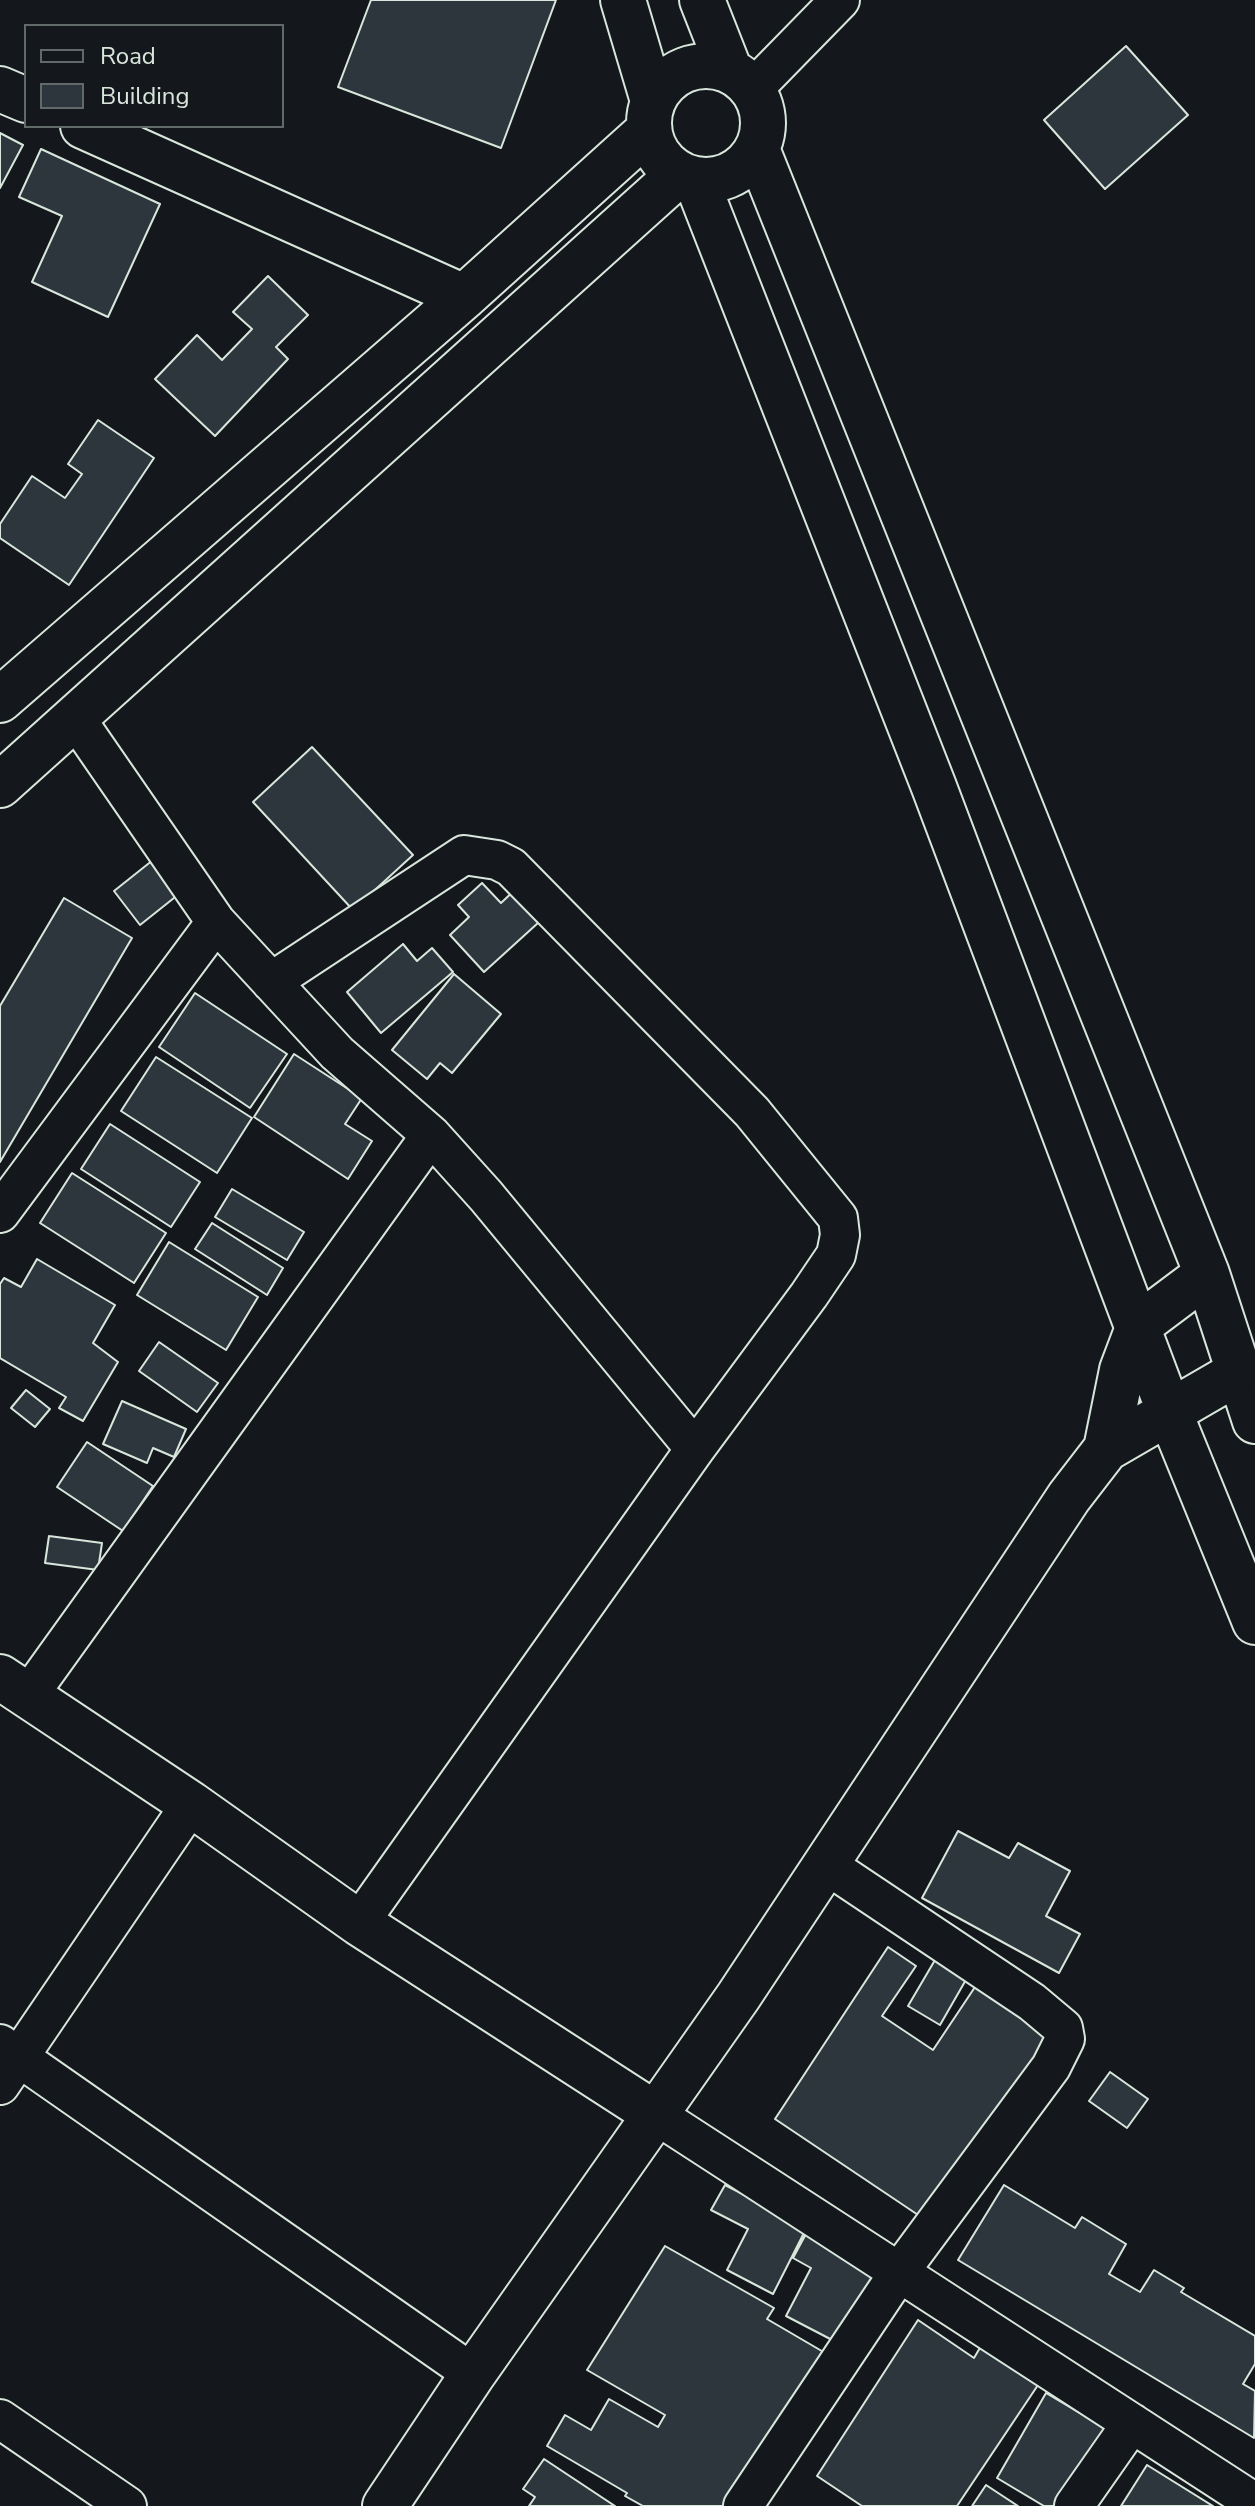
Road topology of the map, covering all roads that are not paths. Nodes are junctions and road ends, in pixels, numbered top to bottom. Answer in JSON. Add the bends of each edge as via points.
{"nodes":[{"id":1,"x":623,"y":0,"type":"edge"},
{"id":2,"x":702,"y":0,"type":"edge"},
{"id":3,"x":840,"y":0,"type":"edge"},
{"id":4,"x":741,"y":80,"type":"junction"},
{"id":5,"x":0,"y":89,"type":"edge"},
{"id":6,"x":24,"y":99,"type":"edge"},
{"id":7,"x":650,"y":116,"type":"junction"},
{"id":8,"x":87,"y":128,"type":"edge"},
{"id":9,"x":757,"y":149,"type":"junction"},
{"id":10,"x":687,"y":177,"type":"junction"},
{"id":11,"x":464,"y":297,"type":"junction"},
{"id":12,"x":0,"y":700,"type":"edge"},
{"id":13,"x":76,"y":719,"type":"junction"},
{"id":14,"x":0,"y":785,"type":"edge"},
{"id":15,"x":216,"y":922,"type":"junction"},
{"id":16,"x":271,"y":982,"type":"junction"},
{"id":17,"x":431,"y":1135,"type":"junction"},
{"id":18,"x":0,"y":1213,"type":"edge"},
{"id":19,"x":1207,"y":1274,"type":"junction"},
{"id":20,"x":1139,"y":1325,"type":"junction"},
{"id":21,"x":1237,"y":1373,"type":"junction"},
{"id":22,"x":1169,"y":1411,"type":"junction"},
{"id":23,"x":1255,"y":1421,"type":"edge"},
{"id":24,"x":695,"y":1449,"type":"junction"},
{"id":25,"x":1106,"y":1449,"type":"junction"},
{"id":26,"x":1255,"y":1622,"type":"edge"},
{"id":27,"x":14,"y":1686,"type":"edge"},
{"id":28,"x":191,"y":1804,"type":"junction"},
{"id":29,"x":827,"y":1865,"type":"junction"},
{"id":30,"x":359,"y":1923,"type":"junction"},
{"id":31,"x":6,"y":2062,"type":"edge"},
{"id":32,"x":655,"y":2114,"type":"junction"},
{"id":33,"x":900,"y":2271,"type":"junction"},
{"id":34,"x":473,"y":2374,"type":"junction"},
{"id":35,"x":0,"y":2419,"type":"edge"},
{"id":36,"x":1132,"y":2423,"type":"junction"},
{"id":37,"x":1255,"y":2503,"type":"edge"},
{"id":38,"x":127,"y":2506,"type":"edge"},
{"id":39,"x":385,"y":2506,"type":"edge"},
{"id":40,"x":743,"y":2506,"type":"edge"},
{"id":41,"x":1074,"y":2506,"type":"edge"}],
"edges":[{"from":1,"to":7,"type":"main road"},
{"from":2,"to":4,"type":"main road"},
{"from":3,"to":4,"type":"street"},
{"from":4,"to":7,"type":"main road","via":[[712,65],[676,73],[662,85]]},
{"from":4,"to":9,"type":"main road","via":[[762,108]]},
{"from":5,"to":6,"type":"main road"},
{"from":7,"to":10,"type":"main road","via":[[659,156]]},
{"from":7,"to":11,"type":"main road"},
{"from":8,"to":11,"type":"main road"},
{"from":9,"to":10,"type":"main road","via":[[732,174],[714,180]]},
{"from":9,"to":19,"type":"main road"},
{"from":10,"to":13,"type":"main road"},
{"from":10,"to":20,"type":"main road","via":[[934,787]]},
{"from":11,"to":12,"type":"main road"},
{"from":13,"to":14,"type":"main road"},
{"from":13,"to":15,"type":"street"},
{"from":15,"to":16,"type":"street"},
{"from":15,"to":18,"type":"street"},
{"from":16,"to":17,"type":"street","via":[[337,1053]]},
{"from":16,"to":24,"type":"street","via":[[464,855],[497,860],[511,867],[752,1112],[838,1218],[840,1235],[836,1255],[809,1295]]},
{"from":17,"to":24,"type":"street"},
{"from":17,"to":27,"type":"street"},
{"from":19,"to":20,"type":"main road"},
{"from":19,"to":21,"type":"main road"},
{"from":20,"to":22,"type":"main road"},
{"from":20,"to":25,"type":"main road","via":[[1122,1370]]},
{"from":21,"to":22,"type":"main road"},
{"from":21,"to":23,"type":"main road"},
{"from":22,"to":25,"type":"main road"},
{"from":22,"to":26,"type":"main road"},
{"from":24,"to":30,"type":"street"},
{"from":25,"to":29,"type":"main road"},
{"from":27,"to":28,"type":"main road"},
{"from":28,"to":30,"type":"main road"},
{"from":28,"to":31,"type":"street"},
{"from":29,"to":32,"type":"main road"},
{"from":29,"to":33,"type":"street","via":[[1032,2002],[1063,2028],[1065,2039],[1051,2067]]},
{"from":30,"to":32,"type":"main road"},
{"from":31,"to":34,"type":"street"},
{"from":32,"to":33,"type":"street"},
{"from":32,"to":34,"type":"main road"},
{"from":33,"to":36,"type":"street"},
{"from":33,"to":40,"type":"street"},
{"from":34,"to":39,"type":"main road"},
{"from":35,"to":38,"type":"street"},
{"from":36,"to":37,"type":"street"},
{"from":36,"to":41,"type":"street"}]}
